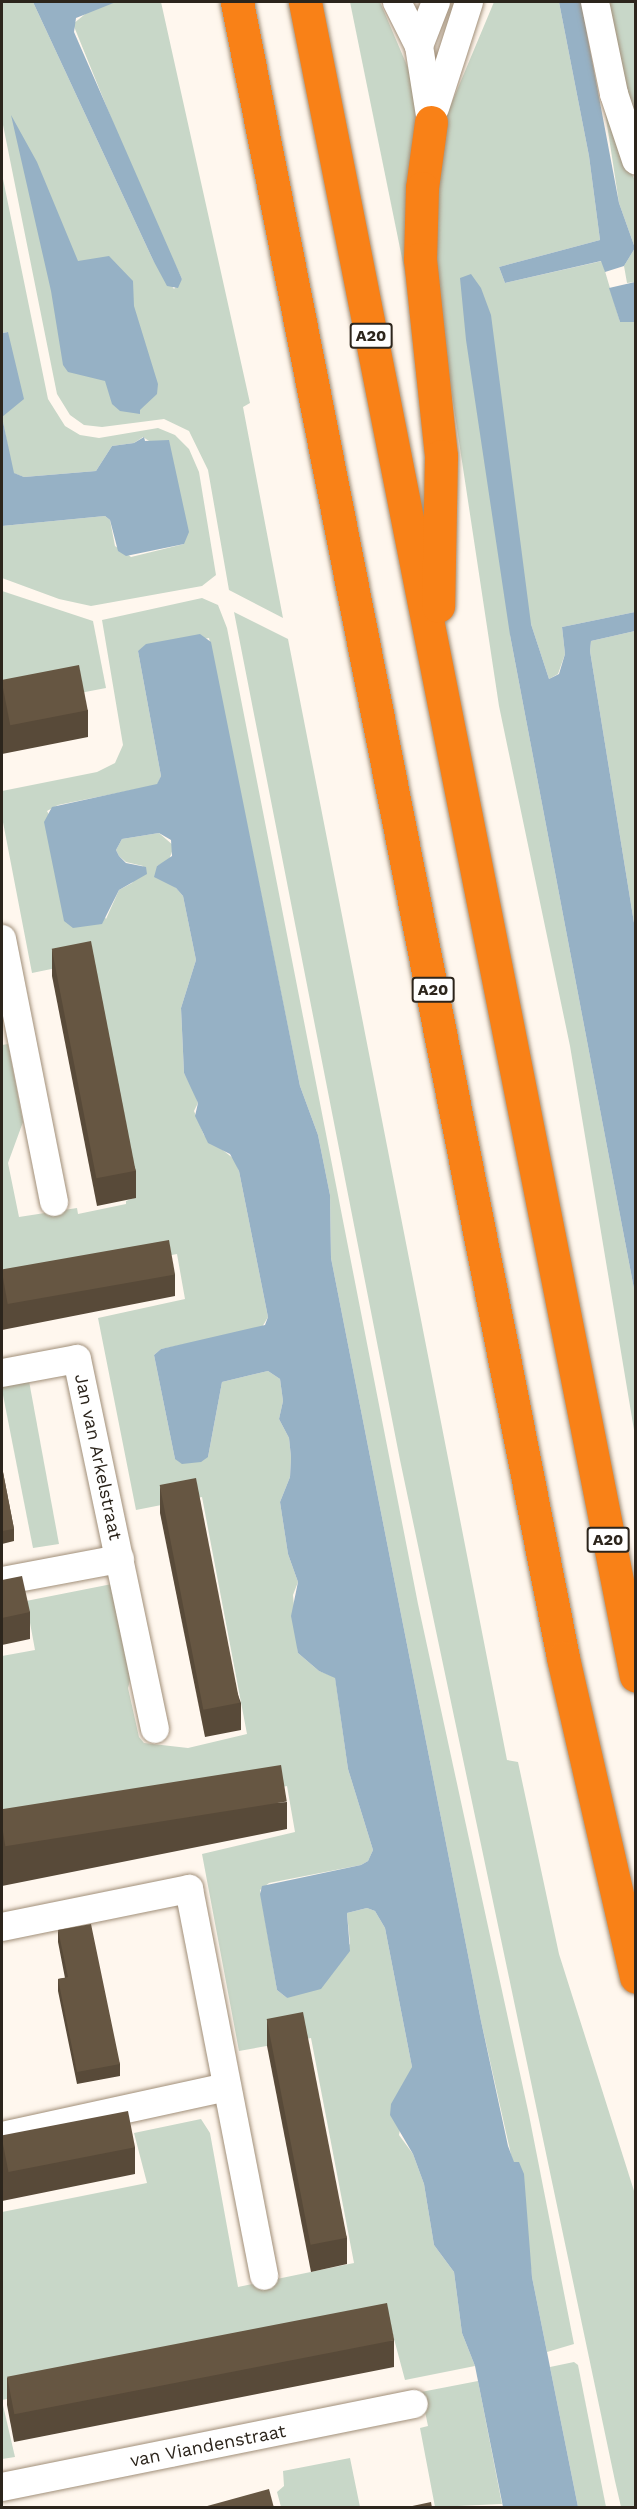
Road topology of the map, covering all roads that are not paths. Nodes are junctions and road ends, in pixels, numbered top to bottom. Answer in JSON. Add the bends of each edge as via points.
{"nodes":[{"id":1,"x":237,"y":2,"type":"edge"},
{"id":2,"x":305,"y":2,"type":"edge"},
{"id":3,"x":397,"y":2,"type":"edge"},
{"id":4,"x":436,"y":2,"type":"edge"},
{"id":5,"x":469,"y":2,"type":"edge"},
{"id":6,"x":595,"y":2,"type":"edge"},
{"id":7,"x":419,"y":46,"type":"junction"},
{"id":8,"x":431,"y":122,"type":"junction"},
{"id":9,"x":636,"y":160,"type":"edge"},
{"id":10,"x":437,"y":670,"type":"junction"},
{"id":11,"x":2,"y":939,"type":"edge"},
{"id":12,"x":9,"y":1017,"type":"edge"},
{"id":13,"x":54,"y":1202,"type":"dead end"},
{"id":14,"x":2,"y":1373,"type":"edge"},
{"id":15,"x":120,"y":1559,"type":"junction"},
{"id":16,"x":2,"y":1581,"type":"edge"},
{"id":17,"x":636,"y":1676,"type":"edge"},
{"id":18,"x":156,"y":1728,"type":"dead end"},
{"id":19,"x":2,"y":1927,"type":"edge"},
{"id":20,"x":636,"y":1977,"type":"edge"},
{"id":21,"x":226,"y":2087,"type":"junction"},
{"id":22,"x":2,"y":2136,"type":"edge"},
{"id":23,"x":264,"y":2276,"type":"dead end"},
{"id":24,"x":414,"y":2404,"type":"dead end"},
{"id":25,"x":2,"y":2487,"type":"edge"}],
"edges":[{"from":1,"to":20,"type":"highway","number":"A20","via":[[563,1658]]},
{"from":2,"to":10,"type":"highway","number":"A20"},
{"from":3,"to":7,"type":"street","number":"A20"},
{"from":4,"to":7,"type":"street"},
{"from":5,"to":8,"type":"street","number":"A20"},
{"from":6,"to":9,"type":"street","via":[[614,94]]},
{"from":7,"to":8,"type":"street","number":"A20"},
{"from":8,"to":10,"type":"highway","number":"A20","via":[[422,188],[420,259],[441,456]]},
{"from":10,"to":17,"type":"highway","number":"A20"},
{"from":11,"to":12,"type":"street"},
{"from":12,"to":13,"type":"street"},
{"from":14,"to":15,"type":"street","name":"Jan van Arkelstraat","via":[[77,1359]]},
{"from":15,"to":16,"type":"street","name":"Jan van Arkelstraat"},
{"from":15,"to":18,"type":"street","name":"Jan van Arkelstraat"},
{"from":19,"to":21,"type":"street","via":[[189,1889]]},
{"from":21,"to":22,"type":"street"},
{"from":21,"to":23,"type":"street"},
{"from":24,"to":25,"type":"street","name":"van Viandenstraat"}]}
